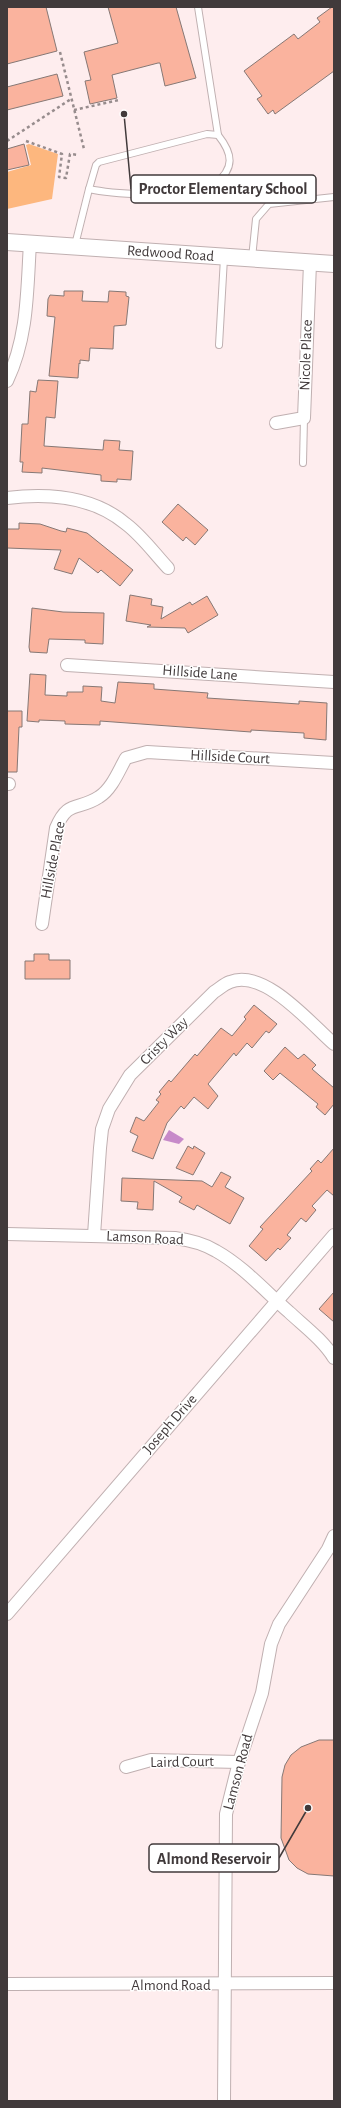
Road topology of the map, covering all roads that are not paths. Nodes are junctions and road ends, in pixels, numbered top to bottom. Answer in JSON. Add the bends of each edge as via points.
{"nodes":[{"id":1,"x":198,"y":7,"type":"edge"},
{"id":2,"x":218,"y":135,"type":"junction"},
{"id":3,"x":89,"y":189,"type":"junction"},
{"id":4,"x":334,"y":197,"type":"edge"},
{"id":5,"x":7,"y":242,"type":"edge"},
{"id":6,"x":30,"y":244,"type":"junction"},
{"id":7,"x":74,"y":247,"type":"junction"},
{"id":8,"x":224,"y":257,"type":"junction"},
{"id":9,"x":252,"y":258,"type":"junction"},
{"id":10,"x":310,"y":263,"type":"junction"},
{"id":11,"x":334,"y":264,"type":"edge"},
{"id":12,"x":219,"y":345,"type":"dead end"},
{"id":13,"x":7,"y":381,"type":"edge"},
{"id":14,"x":304,"y":418,"type":"junction"},
{"id":15,"x":276,"y":423,"type":"dead end"},
{"id":16,"x":303,"y":463,"type":"dead end"},
{"id":17,"x":7,"y":498,"type":"edge"},
{"id":18,"x":168,"y":568,"type":"dead end"},
{"id":19,"x":67,"y":665,"type":"dead end"},
{"id":20,"x":334,"y":682,"type":"edge"},
{"id":21,"x":126,"y":758,"type":"joint"},
{"id":22,"x":334,"y":763,"type":"edge"},
{"id":23,"x":42,"y":924,"type":"dead end"},
{"id":24,"x":334,"y":1044,"type":"edge"},
{"id":25,"x":7,"y":1234,"type":"edge"},
{"id":26,"x":94,"y":1235,"type":"junction"},
{"id":27,"x":334,"y":1235,"type":"edge"},
{"id":28,"x":276,"y":1301,"type":"junction"},
{"id":29,"x":334,"y":1358,"type":"edge"},
{"id":30,"x":334,"y":1536,"type":"edge"},
{"id":31,"x":331,"y":1551,"type":"edge"},
{"id":32,"x":7,"y":1614,"type":"edge"},
{"id":33,"x":239,"y":1762,"type":"junction"},
{"id":34,"x":126,"y":1767,"type":"dead end"},
{"id":35,"x":334,"y":1983,"type":"edge"},
{"id":36,"x":7,"y":1984,"type":"edge"},
{"id":37,"x":225,"y":1985,"type":"junction"},
{"id":38,"x":224,"y":2101,"type":"edge"}],
"edges":[{"from":1,"to":2,"type":"lane"},
{"from":2,"to":3,"type":"lane","via":[[207,134],[99,162]]},
{"from":2,"to":3,"type":"lane","via":[[230,153],[230,165],[224,177],[194,196]]},
{"from":3,"to":7,"type":"lane"},
{"from":4,"to":9,"type":"lane","via":[[269,204],[256,220]]},
{"from":5,"to":6,"type":"main road","name":"Redwood Road"},
{"from":6,"to":7,"type":"main road","name":"Redwood Road"},
{"from":6,"to":13,"type":"street","via":[[24,334]]},
{"from":7,"to":8,"type":"main road","name":"Redwood Road"},
{"from":8,"to":9,"type":"main road","name":"Redwood Road"},
{"from":8,"to":12,"type":"lane"},
{"from":9,"to":10,"type":"main road","name":"Redwood Road"},
{"from":10,"to":11,"type":"main road","name":"Redwood Road"},
{"from":10,"to":14,"type":"street","name":"Nicole Place"},
{"from":14,"to":15,"type":"street"},
{"from":14,"to":16,"type":"lane"},
{"from":17,"to":18,"type":"street","via":[[50,496],[71,499],[98,508],[126,523]]},
{"from":19,"to":20,"type":"street","name":"Hillside Lane"},
{"from":21,"to":22,"type":"street","name":"Hillside Court","via":[[147,752]]},
{"from":21,"to":23,"type":"street","name":"Hillside Place","via":[[114,780],[100,796],[71,807],[61,814],[56,828]]},
{"from":24,"to":26,"type":"street","name":"Cristy Way","via":[[275,991],[259,982],[230,982],[214,992],[130,1075],[109,1109],[102,1129]]},
{"from":25,"to":26,"type":"street","name":"Lamson Road"},
{"from":26,"to":28,"type":"street","name":"Lamson Road","via":[[175,1238],[206,1245],[242,1269]]},
{"from":27,"to":28,"type":"street","name":"Joseph Drive"},
{"from":28,"to":29,"type":"street","name":"Lamson Road","via":[[320,1340]]},
{"from":28,"to":32,"type":"street","name":"Joseph Drive"},
{"from":30,"to":31,"type":"street","name":"Lamson Road"},
{"from":31,"to":33,"type":"street","name":"Lamson Road","via":[[278,1624],[271,1644],[262,1693]]},
{"from":33,"to":34,"type":"street","name":"Laird Court","via":[[151,1760]]},
{"from":33,"to":37,"type":"street","name":"Lamson Road","via":[[226,1814]]},
{"from":35,"to":37,"type":"street","name":"Almond Road"},
{"from":36,"to":37,"type":"street","name":"Almond Road"},
{"from":37,"to":38,"type":"street","name":"Lamson Road"}]}
